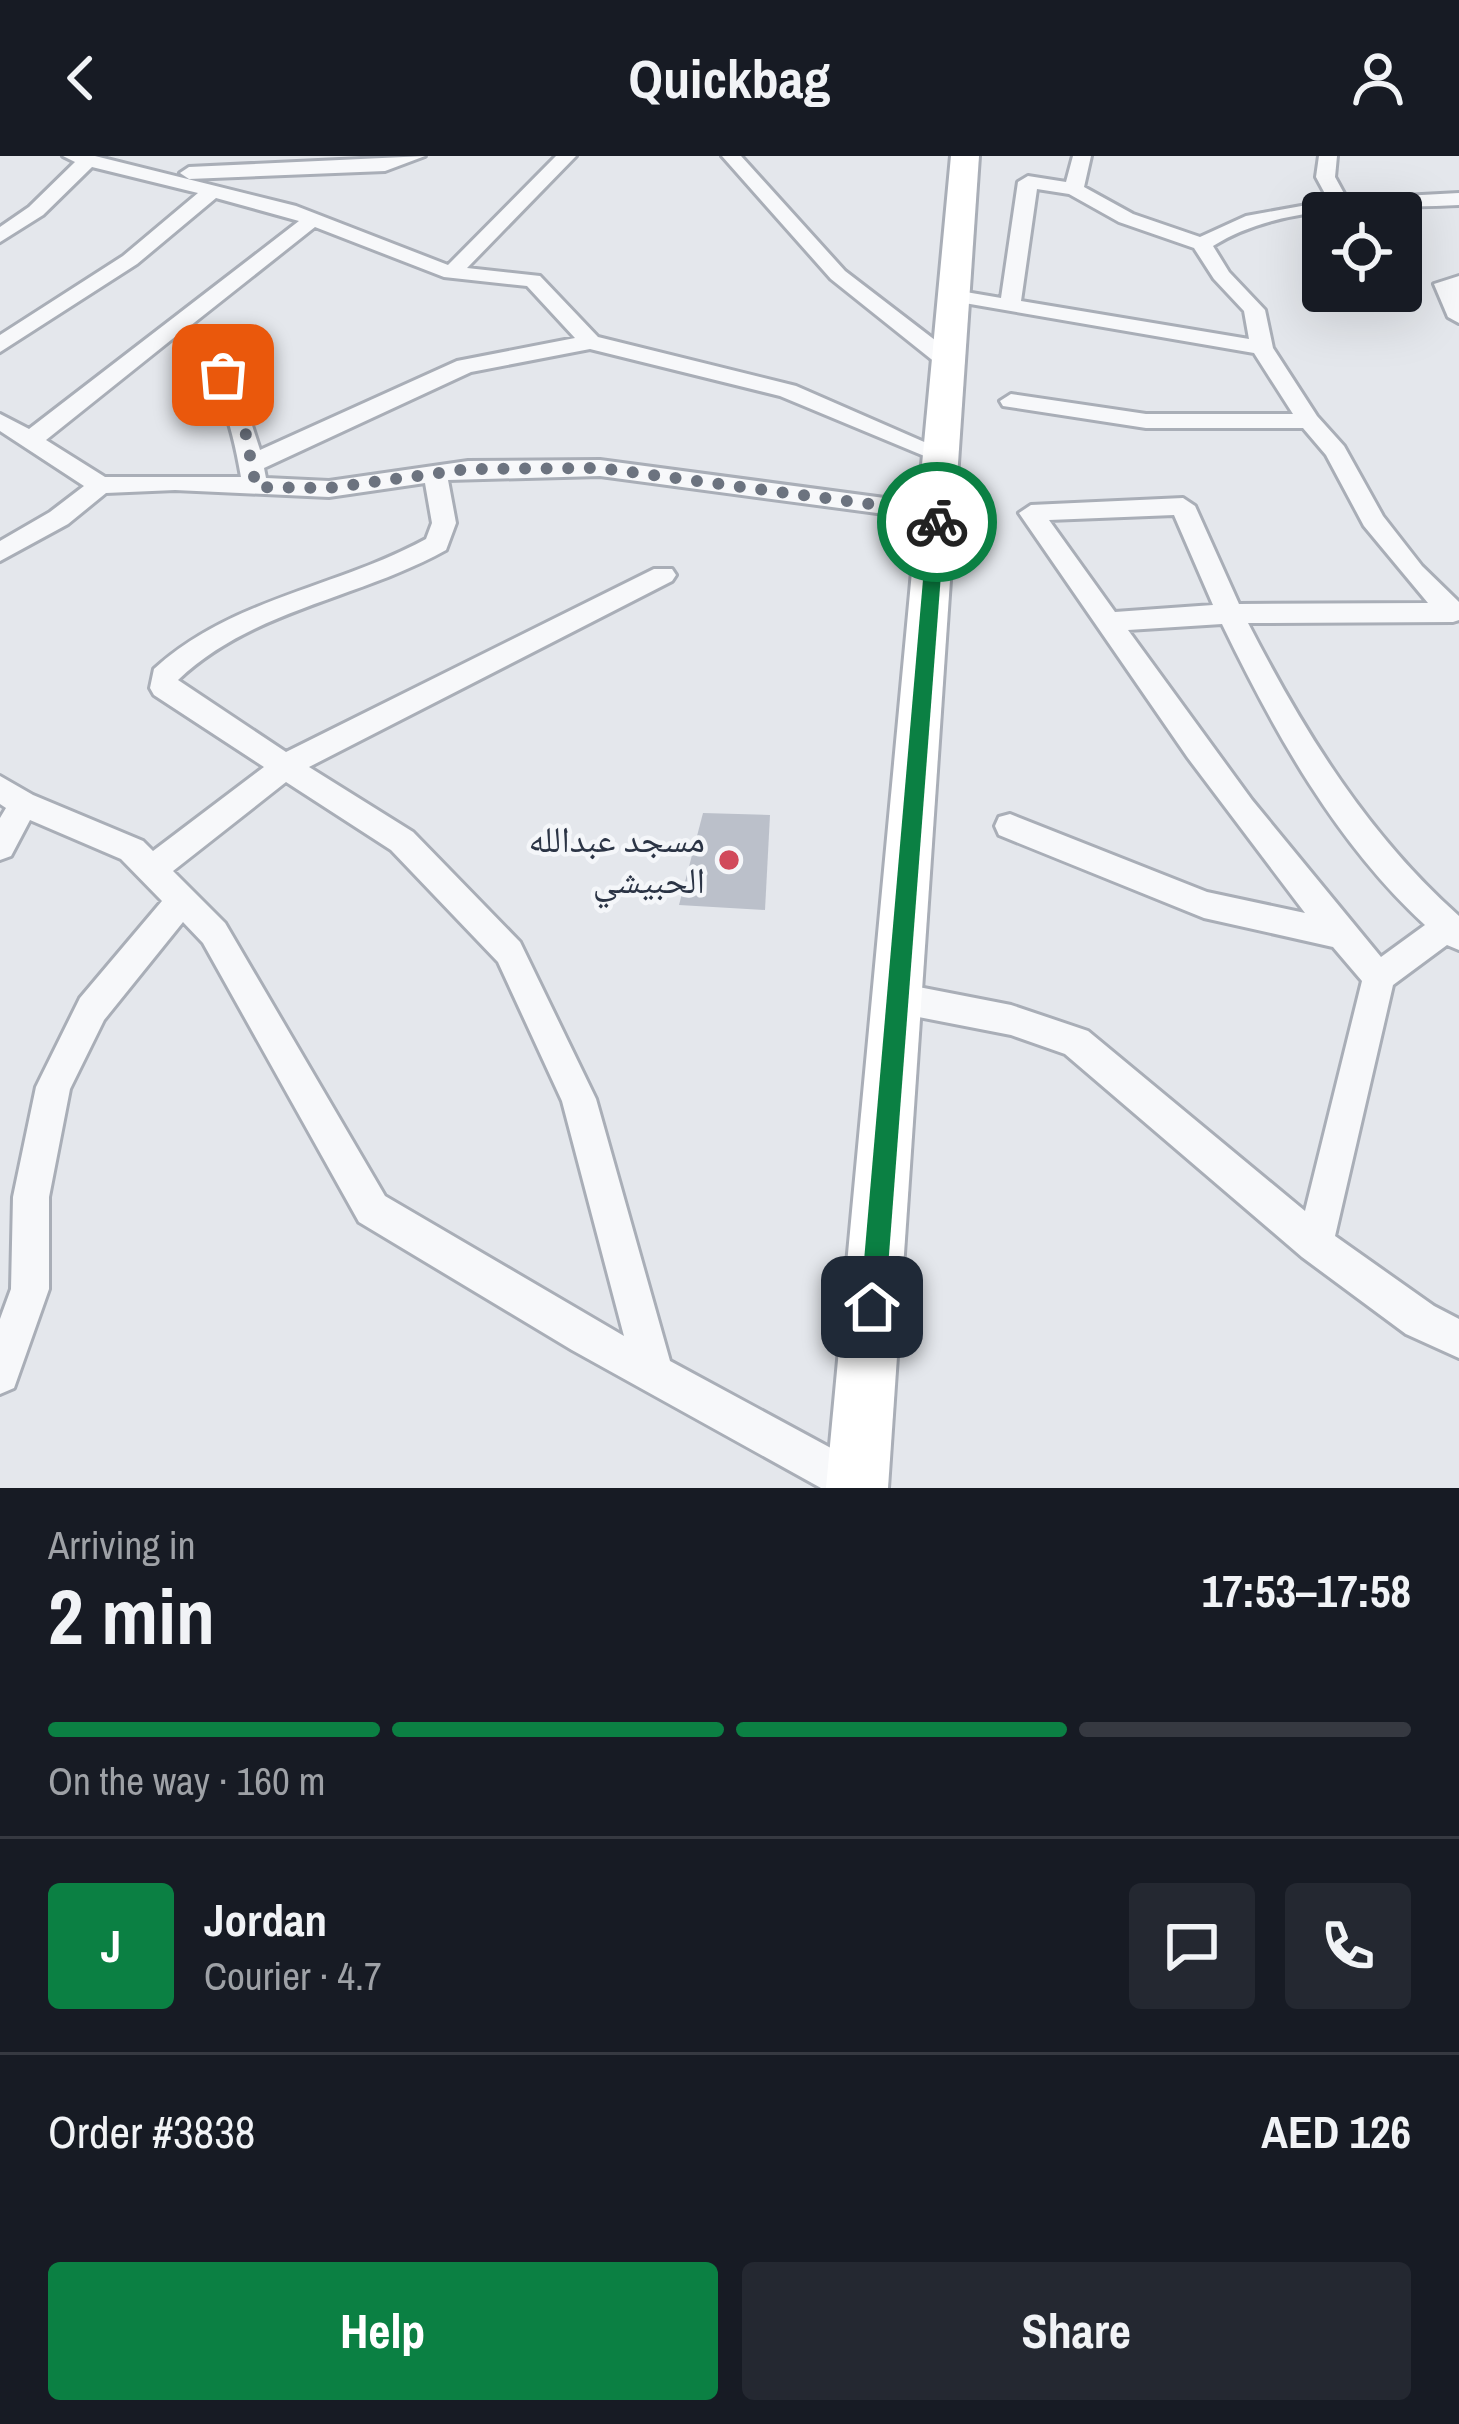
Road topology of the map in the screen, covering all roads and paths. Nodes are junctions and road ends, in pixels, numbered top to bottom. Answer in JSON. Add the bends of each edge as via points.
{"nodes":[{"id":1,"x":416,"y":156,"type":"edge"},
{"id":2,"x":567,"y":156,"type":"edge"},
{"id":3,"x":731,"y":156,"type":"edge"},
{"id":4,"x":965,"y":156,"type":"edge"},
{"id":5,"x":1082,"y":156,"type":"edge"},
{"id":6,"x":1328,"y":156,"type":"edge"},
{"id":7,"x":80,"y":158,"type":"edge"},
{"id":8,"x":137,"y":172,"type":"junction"},
{"id":9,"x":1074,"y":189,"type":"junction"},
{"id":10,"x":212,"y":191,"type":"junction"},
{"id":11,"x":1332,"y":192,"type":"edge"},
{"id":12,"x":1459,"y":199,"type":"edge"},
{"id":13,"x":1422,"y":201,"type":"edge"},
{"id":14,"x":1302,"y":213,"type":"edge"},
{"id":15,"x":313,"y":219,"type":"junction"},
{"id":16,"x":0,"y":236,"type":"edge"},
{"id":17,"x":1202,"y":244,"type":"junction"},
{"id":18,"x":451,"y":273,"type":"junction"},
{"id":19,"x":1459,"y":282,"type":"edge"},
{"id":20,"x":954,"y":296,"type":"junction"},
{"id":21,"x":1010,"y":305,"type":"junction"},
{"id":22,"x":1459,"y":317,"type":"edge"},
{"id":23,"x":179,"y":327,"type":"junction"},
{"id":24,"x":590,"y":342,"type":"junction"},
{"id":25,"x":0,"y":345,"type":"edge"},
{"id":26,"x":1262,"y":348,"type":"junction"},
{"id":27,"x":949,"y":362,"type":"junction"},
{"id":28,"x":1011,"y":401,"type":"dead end"},
{"id":29,"x":1309,"y":421,"type":"junction"},
{"id":30,"x":0,"y":422,"type":"edge"},
{"id":31,"x":30,"y":440,"type":"junction"},
{"id":32,"x":942,"y":455,"type":"junction"},
{"id":33,"x":435,"y":473,"type":"junction"},
{"id":34,"x":254,"y":475,"type":"junction"},
{"id":35,"x":100,"y":485,"type":"junction"},
{"id":36,"x":937,"y":513,"type":"junction"},
{"id":37,"x":0,"y":552,"type":"edge"},
{"id":38,"x":663,"y":575,"type":"dead end"},
{"id":39,"x":1226,"y":614,"type":"junction"},
{"id":40,"x":1457,"y":617,"type":"edge"},
{"id":41,"x":1110,"y":622,"type":"junction"},
{"id":42,"x":287,"y":764,"type":"junction"},
{"id":43,"x":12,"y":796,"type":"edge"},
{"id":44,"x":1010,"y":826,"type":"dead end"},
{"id":45,"x":0,"y":847,"type":"edge"},
{"id":46,"x":152,"y":870,"type":"junction"},
{"id":47,"x":182,"y":900,"type":"junction"},
{"id":48,"x":1453,"y":932,"type":"edge"},
{"id":49,"x":1341,"y":935,"type":"junction"},
{"id":50,"x":1379,"y":977,"type":"junction"},
{"id":51,"x":898,"y":998,"type":"junction"},
{"id":52,"x":1315,"y":1244,"type":"junction"},
{"id":53,"x":1459,"y":1339,"type":"edge"},
{"id":54,"x":654,"y":1373,"type":"junction"},
{"id":55,"x":0,"y":1374,"type":"edge"},
{"id":56,"x":859,"y":1487,"type":"edge"}],
"edges":[{"from":1,"to":8,"type":"street","via":[[385,165]]},
{"from":2,"to":18,"type":"street"},
{"from":3,"to":27,"type":"street","via":[[838,275]]},
{"from":4,"to":20,"type":"main road"},
{"from":5,"to":9,"type":"street"},
{"from":6,"to":11,"type":"street","via":[[1324,182]]},
{"from":7,"to":8,"type":"street"},
{"from":7,"to":16,"type":"street","via":[[36,211]]},
{"from":8,"to":10,"type":"street"},
{"from":9,"to":17,"type":"street","via":[[1126,218]]},
{"from":9,"to":21,"type":"street","via":[[1028,182]]},
{"from":10,"to":15,"type":"street"},
{"from":10,"to":25,"type":"street","via":[[130,260]]},
{"from":12,"to":13,"type":"street"},
{"from":14,"to":17,"type":"street","via":[[1220,228]]},
{"from":15,"to":18,"type":"street"},
{"from":15,"to":23,"type":"street"},
{"from":17,"to":26,"type":"street","via":[[1255,310]]},
{"from":18,"to":24,"type":"street","via":[[533,280]]},
{"from":19,"to":22,"type":"street","via":[[1444,284]]},
{"from":20,"to":21,"type":"street"},
{"from":20,"to":27,"type":"main road"},
{"from":21,"to":26,"type":"street"},
{"from":23,"to":31,"type":"street"},
{"from":23,"to":34,"type":"street","via":[[239,399]]},
{"from":24,"to":32,"type":"street","via":[[788,391]]},
{"from":24,"to":34,"type":"street","via":[[465,366]]},
{"from":26,"to":29,"type":"street"},
{"from":27,"to":32,"type":"main road"},
{"from":28,"to":29,"type":"street","via":[[1146,421]]},
{"from":29,"to":40,"type":"street","via":[[1336,451],[1373,520]]},
{"from":30,"to":31,"type":"street"},
{"from":31,"to":35,"type":"street"},
{"from":32,"to":36,"type":"main road"},
{"from":33,"to":34,"type":"street","via":[[329,488]]},
{"from":33,"to":36,"type":"street","via":[[600,468]]},
{"from":33,"to":42,"type":"street","via":[[444,523],[437,544],[244,621],[164,676],[178,701]]},
{"from":34,"to":35,"type":"street"},
{"from":35,"to":37,"type":"street"},
{"from":36,"to":51,"type":"main road"},
{"from":38,"to":42,"type":"street"},
{"from":39,"to":40,"type":"street"},
{"from":39,"to":41,"type":"street"},
{"from":39,"to":41,"type":"street","via":[[1183,506],[1031,513]]},
{"from":39,"to":48,"type":"street","via":[[1367,844]]},
{"from":41,"to":49,"type":"street","via":[[1194,748]]},
{"from":42,"to":46,"type":"street"},
{"from":42,"to":54,"type":"street","via":[[402,842],[509,952],[579,1099]]},
{"from":43,"to":45,"type":"street"},
{"from":43,"to":46,"type":"street","via":[[132,850]]},
{"from":44,"to":49,"type":"street","via":[[1204,905]]},
{"from":46,"to":47,"type":"street"},
{"from":47,"to":54,"type":"street","via":[[214,933],[372,1209]]},
{"from":47,"to":55,"type":"street","via":[[92,1009],[53,1087],[31,1197],[30,1289]]},
{"from":48,"to":50,"type":"street"},
{"from":49,"to":50,"type":"street"},
{"from":50,"to":52,"type":"street"},
{"from":51,"to":52,"type":"street","via":[[1076,1042]]},
{"from":51,"to":56,"type":"main road"},
{"from":52,"to":53,"type":"street"},
{"from":54,"to":56,"type":"street"}]}
